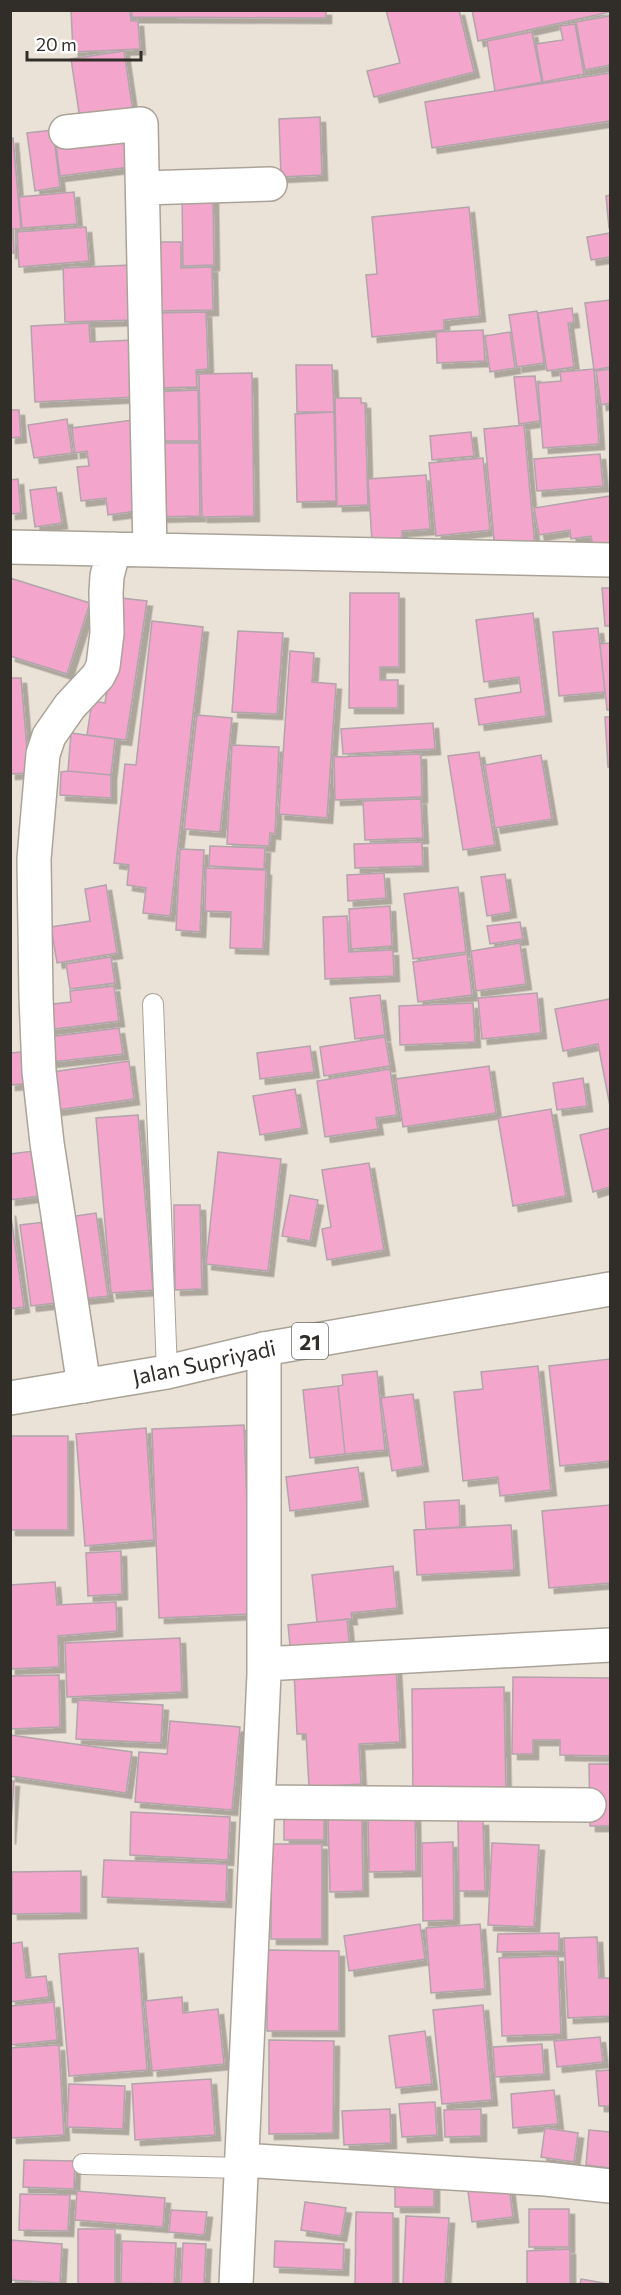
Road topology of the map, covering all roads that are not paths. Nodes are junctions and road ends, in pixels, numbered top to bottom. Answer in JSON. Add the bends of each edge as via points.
{"nodes":[{"id":1,"x":66,"y":132,"type":"dead end"},
{"id":2,"x":270,"y":184,"type":"dead end"},
{"id":3,"x":142,"y":188,"type":"junction"},
{"id":4,"x":10,"y":546,"type":"edge"},
{"id":5,"x":114,"y":549,"type":"junction"},
{"id":6,"x":150,"y":550,"type":"junction"},
{"id":7,"x":610,"y":560,"type":"edge"},
{"id":8,"x":153,"y":1004,"type":"dead end"},
{"id":9,"x":610,"y":1289,"type":"edge"},
{"id":10,"x":264,"y":1349,"type":"junction"},
{"id":11,"x":167,"y":1372,"type":"junction"},
{"id":12,"x":84,"y":1386,"type":"junction"},
{"id":13,"x":10,"y":1398,"type":"edge"},
{"id":14,"x":610,"y":1645,"type":"edge"},
{"id":15,"x":264,"y":1664,"type":"junction"},
{"id":16,"x":258,"y":1802,"type":"junction"},
{"id":17,"x":590,"y":1805,"type":"dead end"},
{"id":18,"x":83,"y":2164,"type":"dead end"},
{"id":19,"x":242,"y":2164,"type":"junction"},
{"id":20,"x":610,"y":2186,"type":"edge"},
{"id":21,"x":236,"y":2284,"type":"edge"}],
"edges":[{"from":1,"to":3,"type":"main road","via":[[141,124]]},
{"from":2,"to":3,"type":"main road"},
{"from":3,"to":6,"type":"main road"},
{"from":4,"to":5,"type":"main road"},
{"from":5,"to":6,"type":"main road"},
{"from":5,"to":12,"type":"main road","via":[[106,584],[103,666],[49,736],[43,754],[34,860],[43,1110]]},
{"from":6,"to":7,"type":"main road"},
{"from":8,"to":11,"type":"lane"},
{"from":9,"to":10,"type":"main road","name":"Jalan Supriyadi","number":"21"},
{"from":10,"to":11,"type":"main road","name":"Jalan Supriyadi","number":"21"},
{"from":10,"to":15,"type":"main road"},
{"from":11,"to":12,"type":"main road","name":"Jalan Supriyadi","number":"21"},
{"from":12,"to":13,"type":"main road","name":"Jalan Supriyadi","number":"21"},
{"from":14,"to":15,"type":"main road"},
{"from":15,"to":16,"type":"main road"},
{"from":16,"to":17,"type":"main road"},
{"from":16,"to":19,"type":"main road"},
{"from":18,"to":19,"type":"lane"},
{"from":19,"to":20,"type":"main road","via":[[546,2179]]},
{"from":19,"to":21,"type":"main road"}]}
